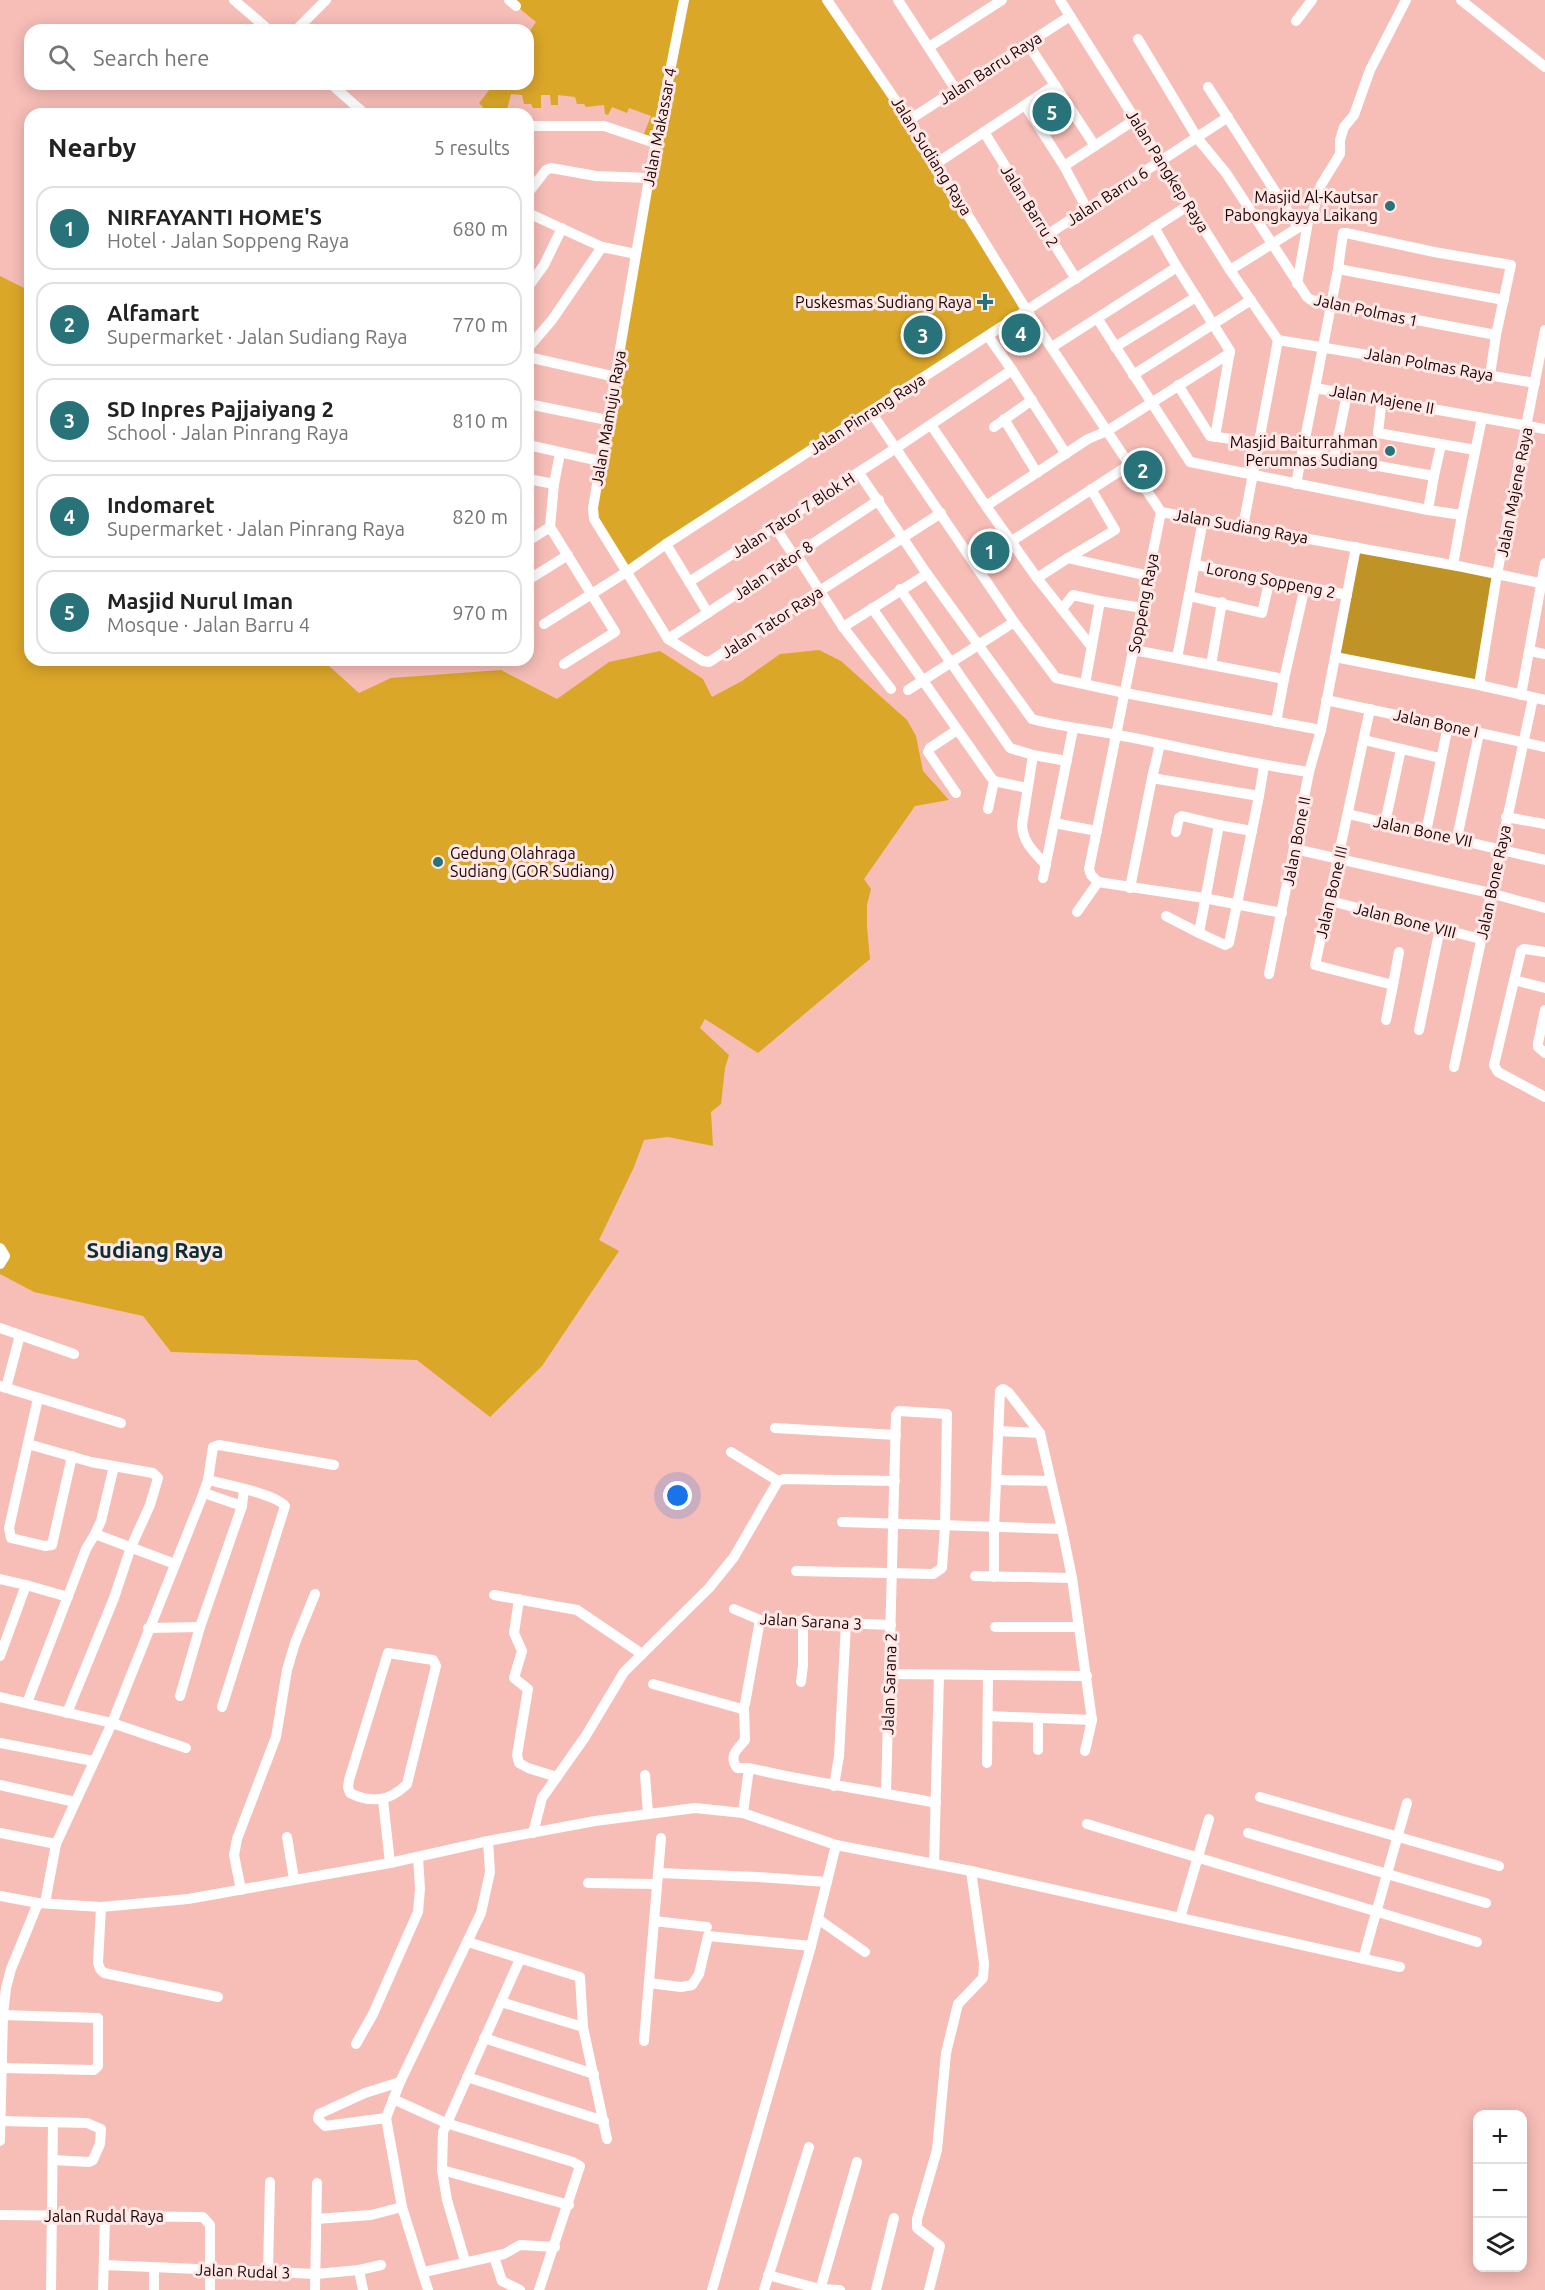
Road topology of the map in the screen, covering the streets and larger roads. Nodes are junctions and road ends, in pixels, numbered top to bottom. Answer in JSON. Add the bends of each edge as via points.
{"nodes":[{"id":1,"x":234,"y":0,"type":"edge"},
{"id":2,"x":326,"y":0,"type":"edge"},
{"id":3,"x":684,"y":0,"type":"edge"},
{"id":4,"x":827,"y":0,"type":"edge"},
{"id":5,"x":1001,"y":0,"type":"edge"},
{"id":6,"x":1060,"y":0,"type":"edge"},
{"id":7,"x":1312,"y":0,"type":"edge"},
{"id":8,"x":1406,"y":0,"type":"edge"},
{"id":9,"x":1461,"y":0,"type":"edge"},
{"id":10,"x":903,"y":2,"type":"edge"},
{"id":11,"x":1070,"y":16,"type":"junction"},
{"id":12,"x":1296,"y":21,"type":"dead end"},
{"id":13,"x":262,"y":24,"type":"edge"},
{"id":14,"x":302,"y":24,"type":"edge"},
{"id":15,"x":1138,"y":39,"type":"dead end"},
{"id":16,"x":1028,"y":44,"type":"junction"},
{"id":17,"x":929,"y":47,"type":"junction"},
{"id":18,"x":1545,"y":67,"type":"edge"},
{"id":19,"x":1055,"y":85,"type":"junction"},
{"id":20,"x":1208,"y":87,"type":"dead end"},
{"id":21,"x":338,"y":90,"type":"edge"},
{"id":22,"x":956,"y":90,"type":"junction"},
{"id":23,"x":1025,"y":105,"type":"junction"},
{"id":24,"x":358,"y":108,"type":"edge"},
{"id":25,"x":1228,"y":117,"type":"junction"},
{"id":26,"x":1136,"y":119,"type":"junction"},
{"id":27,"x":909,"y":120,"type":"junction"},
{"id":28,"x":534,"y":126,"type":"edge"},
{"id":29,"x":984,"y":132,"type":"junction"},
{"id":30,"x":1198,"y":139,"type":"junction"},
{"id":31,"x":655,"y":143,"type":"junction"},
{"id":32,"x":1095,"y":146,"type":"junction"},
{"id":33,"x":1162,"y":162,"type":"junction"},
{"id":34,"x":937,"y":163,"type":"junction"},
{"id":35,"x":1064,"y":166,"type":"junction"},
{"id":36,"x":649,"y":178,"type":"junction"},
{"id":37,"x":534,"y":185,"type":"edge"},
{"id":38,"x":1189,"y":205,"type":"junction"},
{"id":39,"x":1087,"y":209,"type":"junction"},
{"id":40,"x":534,"y":216,"type":"edge"},
{"id":41,"x":1303,"y":224,"type":"junction"},
{"id":42,"x":1154,"y":227,"type":"junction"},
{"id":43,"x":562,"y":228,"type":"junction"},
{"id":44,"x":1047,"y":235,"type":"junction"},
{"id":45,"x":1273,"y":245,"type":"junction"},
{"id":46,"x":602,"y":247,"type":"junction"},
{"id":47,"x":636,"y":254,"type":"junction"},
{"id":48,"x":1177,"y":267,"type":"junction"},
{"id":49,"x":1338,"y":269,"type":"junction"},
{"id":50,"x":1230,"y":270,"type":"junction"},
{"id":51,"x":534,"y":279,"type":"edge"},
{"id":52,"x":1076,"y":279,"type":"junction"},
{"id":53,"x":1297,"y":284,"type":"junction"},
{"id":54,"x":1196,"y":297,"type":"junction"},
{"id":55,"x":1251,"y":300,"type":"junction"},
{"id":56,"x":1504,"y":300,"type":"junction"},
{"id":57,"x":1330,"y":303,"type":"junction"},
{"id":58,"x":1028,"y":311,"type":"junction"},
{"id":59,"x":1097,"y":318,"type":"junction"},
{"id":60,"x":1214,"y":324,"type":"junction"},
{"id":61,"x":1544,"y":334,"type":"edge"},
{"id":62,"x":1496,"y":335,"type":"junction"},
{"id":63,"x":988,"y":336,"type":"junction"},
{"id":64,"x":1278,"y":340,"type":"junction"},
{"id":65,"x":534,"y":341,"type":"edge"},
{"id":66,"x":1323,"y":346,"type":"junction"},
{"id":67,"x":1052,"y":347,"type":"junction"},
{"id":68,"x":1115,"y":347,"type":"junction"},
{"id":69,"x":1230,"y":353,"type":"junction"},
{"id":70,"x":534,"y":358,"type":"edge"},
{"id":71,"x":1012,"y":370,"type":"junction"},
{"id":72,"x":1133,"y":375,"type":"junction"},
{"id":73,"x":1490,"y":375,"type":"junction"},
{"id":74,"x":616,"y":377,"type":"junction"},
{"id":75,"x":1535,"y":383,"type":"junction"},
{"id":76,"x":1178,"y":386,"type":"junction"},
{"id":77,"x":1315,"y":388,"type":"junction"},
{"id":78,"x":1347,"y":394,"type":"junction"},
{"id":79,"x":1382,"y":398,"type":"junction"},
{"id":80,"x":1032,"y":400,"type":"junction"},
{"id":81,"x":1151,"y":402,"type":"junction"},
{"id":82,"x":534,"y":405,"type":"edge"},
{"id":83,"x":871,"y":412,"type":"junction"},
{"id":84,"x":1482,"y":418,"type":"junction"},
{"id":85,"x":1004,"y":419,"type":"junction"},
{"id":86,"x":607,"y":420,"type":"junction"},
{"id":87,"x":931,"y":425,"type":"junction"},
{"id":88,"x":1526,"y":425,"type":"junction"},
{"id":89,"x":994,"y":427,"type":"dead end"},
{"id":90,"x":1545,"y":429,"type":"edge"},
{"id":91,"x":1107,"y":432,"type":"junction"},
{"id":92,"x":1215,"y":437,"type":"junction"},
{"id":93,"x":1260,"y":443,"type":"junction"},
{"id":94,"x":1440,"y":445,"type":"junction"},
{"id":95,"x":534,"y":446,"type":"edge"},
{"id":96,"x":896,"y":448,"type":"junction"},
{"id":97,"x":1475,"y":450,"type":"junction"},
{"id":98,"x":1304,"y":451,"type":"junction"},
{"id":99,"x":560,"y":453,"type":"junction"},
{"id":100,"x":1066,"y":454,"type":"junction"},
{"id":101,"x":1334,"y":458,"type":"junction"},
{"id":102,"x":600,"y":461,"type":"junction"},
{"id":103,"x":1129,"y":465,"type":"junction"},
{"id":104,"x":859,"y":473,"type":"junction"},
{"id":105,"x":1037,"y":473,"type":"junction"},
{"id":106,"x":1254,"y":476,"type":"junction"},
{"id":107,"x":1434,"y":476,"type":"junction"},
{"id":108,"x":534,"y":480,"type":"edge"},
{"id":109,"x":554,"y":484,"type":"junction"},
{"id":110,"x":1296,"y":484,"type":"junction"},
{"id":111,"x":1091,"y":489,"type":"junction"},
{"id":112,"x":879,"y":500,"type":"junction"},
{"id":113,"x":986,"y":506,"type":"junction"},
{"id":114,"x":1428,"y":510,"type":"junction"},
{"id":115,"x":1161,"y":512,"type":"junction"},
{"id":116,"x":941,"y":513,"type":"junction"},
{"id":117,"x":1462,"y":515,"type":"junction"},
{"id":118,"x":1203,"y":520,"type":"junction"},
{"id":119,"x":550,"y":527,"type":"junction"},
{"id":120,"x":775,"y":527,"type":"junction"},
{"id":121,"x":1243,"y":527,"type":"junction"},
{"id":122,"x":534,"y":537,"type":"edge"},
{"id":123,"x":902,"y":538,"type":"junction"},
{"id":124,"x":1011,"y":542,"type":"junction"},
{"id":125,"x":666,"y":544,"type":"junction"},
{"id":126,"x":1356,"y":547,"type":"junction"},
{"id":127,"x":568,"y":555,"type":"junction"},
{"id":128,"x":795,"y":555,"type":"junction"},
{"id":129,"x":1068,"y":558,"type":"junction"},
{"id":130,"x":1545,"y":563,"type":"edge"},
{"id":131,"x":975,"y":565,"type":"junction"},
{"id":132,"x":1196,"y":565,"type":"junction"},
{"id":133,"x":1453,"y":565,"type":"junction"},
{"id":134,"x":628,"y":572,"type":"junction"},
{"id":135,"x":927,"y":574,"type":"junction"},
{"id":136,"x":1497,"y":574,"type":"junction"},
{"id":137,"x":534,"y":576,"type":"edge"},
{"id":138,"x":1149,"y":576,"type":"junction"},
{"id":139,"x":1037,"y":578,"type":"junction"},
{"id":140,"x":1270,"y":578,"type":"junction"},
{"id":141,"x":689,"y":582,"type":"junction"},
{"id":142,"x":1543,"y":584,"type":"edge"},
{"id":143,"x":1305,"y":586,"type":"junction"},
{"id":144,"x":900,"y":590,"type":"junction"},
{"id":145,"x":819,"y":591,"type":"junction"},
{"id":146,"x":592,"y":593,"type":"junction"},
{"id":147,"x":1347,"y":595,"type":"junction"},
{"id":148,"x":1189,"y":596,"type":"junction"},
{"id":149,"x":1100,"y":601,"type":"junction"},
{"id":150,"x":1222,"y":602,"type":"junction"},
{"id":151,"x":872,"y":608,"type":"junction"},
{"id":152,"x":1142,"y":608,"type":"junction"},
{"id":153,"x":1062,"y":609,"type":"junction"},
{"id":154,"x":708,"y":613,"type":"junction"},
{"id":155,"x":1540,"y":620,"type":"edge"},
{"id":156,"x":1014,"y":622,"type":"junction"},
{"id":157,"x":544,"y":624,"type":"dead end"},
{"id":158,"x":843,"y":627,"type":"junction"},
{"id":159,"x":668,"y":639,"type":"junction"},
{"id":160,"x":977,"y":645,"type":"junction"},
{"id":161,"x":1090,"y":646,"type":"junction"},
{"id":162,"x":1134,"y":650,"type":"junction"},
{"id":163,"x":1530,"y":651,"type":"junction"},
{"id":164,"x":1545,"y":654,"type":"edge"},
{"id":165,"x":1335,"y":657,"type":"junction"},
{"id":166,"x":1177,"y":658,"type":"junction"},
{"id":167,"x":951,"y":662,"type":"junction"},
{"id":168,"x":564,"y":664,"type":"dead end"},
{"id":169,"x":1211,"y":665,"type":"junction"},
{"id":170,"x":1284,"y":679,"type":"junction"},
{"id":171,"x":924,"y":680,"type":"junction"},
{"id":172,"x":1084,"y":684,"type":"junction"},
{"id":173,"x":1479,"y":685,"type":"junction"},
{"id":174,"x":891,"y":689,"type":"dead end"},
{"id":175,"x":908,"y":690,"type":"dead end"},
{"id":176,"x":1125,"y":693,"type":"junction"},
{"id":177,"x":1521,"y":695,"type":"junction"},
{"id":178,"x":1533,"y":698,"type":"junction"},
{"id":179,"x":1545,"y":700,"type":"edge"},
{"id":180,"x":1325,"y":704,"type":"junction"},
{"id":181,"x":1370,"y":709,"type":"junction"},
{"id":182,"x":1276,"y":722,"type":"junction"},
{"id":183,"x":1448,"y":726,"type":"junction"},
{"id":184,"x":1073,"y":729,"type":"junction"},
{"id":185,"x":957,"y":730,"type":"junction"},
{"id":186,"x":1321,"y":730,"type":"junction"},
{"id":187,"x":1479,"y":733,"type":"junction"},
{"id":188,"x":1116,"y":735,"type":"junction"},
{"id":189,"x":1364,"y":740,"type":"junction"},
{"id":190,"x":1523,"y":742,"type":"junction"},
{"id":191,"x":1160,"y":744,"type":"junction"},
{"id":192,"x":1545,"y":747,"type":"edge"},
{"id":193,"x":1401,"y":749,"type":"junction"},
{"id":194,"x":1033,"y":755,"type":"junction"},
{"id":195,"x":1440,"y":758,"type":"junction"},
{"id":196,"x":1067,"y":761,"type":"junction"},
{"id":197,"x":1264,"y":766,"type":"junction"},
{"id":198,"x":1310,"y":772,"type":"junction"},
{"id":199,"x":1152,"y":778,"type":"junction"},
{"id":200,"x":994,"y":781,"type":"junction"},
{"id":201,"x":1027,"y":788,"type":"junction"},
{"id":202,"x":956,"y":793,"type":"dead end"},
{"id":203,"x":1259,"y":796,"type":"junction"},
{"id":204,"x":988,"y":809,"type":"dead end"},
{"id":205,"x":1348,"y":813,"type":"junction"},
{"id":206,"x":1506,"y":817,"type":"junction"},
{"id":207,"x":1054,"y":823,"type":"junction"},
{"id":208,"x":1385,"y":823,"type":"junction"},
{"id":209,"x":1545,"y":824,"type":"edge"},
{"id":210,"x":1220,"y":825,"type":"junction"},
{"id":211,"x":1097,"y":831,"type":"junction"},
{"id":212,"x":1252,"y":831,"type":"junction"},
{"id":213,"x":1176,"y":832,"type":"dead end"},
{"id":214,"x":1425,"y":832,"type":"junction"},
{"id":215,"x":1457,"y":838,"type":"junction"},
{"id":216,"x":1499,"y":848,"type":"junction"},
{"id":217,"x":1295,"y":849,"type":"junction"},
{"id":218,"x":1339,"y":858,"type":"junction"},
{"id":219,"x":1545,"y":860,"type":"edge"},
{"id":220,"x":1046,"y":865,"type":"junction"},
{"id":221,"x":1043,"y":878,"type":"dead end"},
{"id":222,"x":1098,"y":882,"type":"junction"},
{"id":223,"x":1130,"y":888,"type":"junction"},
{"id":224,"x":1490,"y":893,"type":"junction"},
{"id":225,"x":1204,"y":898,"type":"junction"},
{"id":226,"x":1330,"y":901,"type":"junction"},
{"id":227,"x":1238,"y":904,"type":"junction"},
{"id":228,"x":1545,"y":908,"type":"edge"},
{"id":229,"x":1077,"y":912,"type":"dead end"},
{"id":230,"x":1282,"y":913,"type":"junction"},
{"id":231,"x":1166,"y":916,"type":"dead end"},
{"id":232,"x":1440,"y":928,"type":"junction"},
{"id":233,"x":1199,"y":933,"type":"junction"},
{"id":234,"x":1481,"y":939,"type":"junction"},
{"id":235,"x":1399,"y":952,"type":"dead end"},
{"id":236,"x":1545,"y":952,"type":"edge"},
{"id":237,"x":1269,"y":974,"type":"dead end"},
{"id":238,"x":1514,"y":980,"type":"junction"},
{"id":239,"x":1393,"y":984,"type":"junction"},
{"id":240,"x":1545,"y":988,"type":"edge"},
{"id":241,"x":1545,"y":1013,"type":"edge"},
{"id":242,"x":1386,"y":1020,"type":"dead end"},
{"id":243,"x":1419,"y":1030,"type":"dead end"},
{"id":244,"x":1545,"y":1053,"type":"edge"},
{"id":245,"x":1454,"y":1067,"type":"dead end"},
{"id":246,"x":1545,"y":1097,"type":"edge"},
{"id":247,"x":0,"y":1248,"type":"edge"},
{"id":248,"x":0,"y":1264,"type":"edge"},
{"id":249,"x":0,"y":1328,"type":"edge"},
{"id":250,"x":20,"y":1335,"type":"junction"},
{"id":251,"x":74,"y":1354,"type":"dead end"},
{"id":252,"x":3,"y":1387,"type":"edge"},
{"id":253,"x":38,"y":1398,"type":"junction"},
{"id":254,"x":121,"y":1423,"type":"dead end"},
{"id":255,"x":775,"y":1428,"type":"dead end"},
{"id":256,"x":998,"y":1431,"type":"junction"},
{"id":257,"x":1040,"y":1433,"type":"junction"},
{"id":258,"x":896,"y":1435,"type":"junction"},
{"id":259,"x":28,"y":1444,"type":"junction"},
{"id":260,"x":732,"y":1452,"type":"dead end"},
{"id":261,"x":72,"y":1456,"type":"junction"},
{"id":262,"x":334,"y":1465,"type":"dead end"},
{"id":263,"x":114,"y":1466,"type":"junction"},
{"id":264,"x":208,"y":1480,"type":"junction"},
{"id":265,"x":997,"y":1480,"type":"junction"},
{"id":266,"x":778,"y":1481,"type":"junction"},
{"id":267,"x":895,"y":1481,"type":"junction"},
{"id":268,"x":1050,"y":1481,"type":"junction"},
{"id":269,"x":244,"y":1489,"type":"junction"},
{"id":270,"x":204,"y":1492,"type":"junction"},
{"id":271,"x":242,"y":1506,"type":"junction"},
{"id":272,"x":842,"y":1522,"type":"dead end"},
{"id":273,"x":893,"y":1525,"type":"junction"},
{"id":274,"x":945,"y":1526,"type":"junction"},
{"id":275,"x":994,"y":1528,"type":"junction"},
{"id":276,"x":1062,"y":1529,"type":"junction"},
{"id":277,"x":96,"y":1534,"type":"junction"},
{"id":278,"x":131,"y":1547,"type":"junction"},
{"id":279,"x":175,"y":1564,"type":"junction"},
{"id":280,"x":796,"y":1571,"type":"dead end"},
{"id":281,"x":891,"y":1574,"type":"junction"},
{"id":282,"x":975,"y":1576,"type":"dead end"},
{"id":283,"x":994,"y":1577,"type":"junction"},
{"id":284,"x":1072,"y":1578,"type":"junction"},
{"id":285,"x":0,"y":1579,"type":"edge"},
{"id":286,"x":26,"y":1585,"type":"junction"},
{"id":287,"x":315,"y":1594,"type":"dead end"},
{"id":288,"x":495,"y":1595,"type":"dead end"},
{"id":289,"x":68,"y":1597,"type":"junction"},
{"id":290,"x":519,"y":1599,"type":"junction"},
{"id":291,"x":734,"y":1609,"type":"dead end"},
{"id":292,"x":760,"y":1620,"type":"junction"},
{"id":293,"x":803,"y":1621,"type":"junction"},
{"id":294,"x":846,"y":1623,"type":"junction"},
{"id":295,"x":891,"y":1625,"type":"junction"},
{"id":296,"x":200,"y":1627,"type":"junction"},
{"id":297,"x":995,"y":1627,"type":"dead end"},
{"id":298,"x":1079,"y":1627,"type":"junction"},
{"id":299,"x":148,"y":1628,"type":"junction"},
{"id":300,"x":642,"y":1654,"type":"junction"},
{"id":301,"x":0,"y":1656,"type":"edge"},
{"id":302,"x":889,"y":1674,"type":"junction"},
{"id":303,"x":988,"y":1675,"type":"junction"},
{"id":304,"x":939,"y":1676,"type":"junction"},
{"id":305,"x":1087,"y":1676,"type":"junction"},
{"id":306,"x":801,"y":1682,"type":"dead end"},
{"id":307,"x":653,"y":1684,"type":"dead end"},
{"id":308,"x":180,"y":1696,"type":"dead end"},
{"id":309,"x":0,"y":1697,"type":"edge"},
{"id":310,"x":27,"y":1703,"type":"junction"},
{"id":311,"x":222,"y":1707,"type":"dead end"},
{"id":312,"x":744,"y":1707,"type":"junction"},
{"id":313,"x":67,"y":1713,"type":"junction"},
{"id":314,"x":988,"y":1716,"type":"junction"},
{"id":315,"x":1038,"y":1718,"type":"junction"},
{"id":316,"x":1092,"y":1720,"type":"junction"},
{"id":317,"x":112,"y":1723,"type":"junction"},
{"id":318,"x":0,"y":1743,"type":"edge"},
{"id":319,"x":186,"y":1748,"type":"dead end"},
{"id":320,"x":1038,"y":1750,"type":"dead end"},
{"id":321,"x":1085,"y":1751,"type":"dead end"},
{"id":322,"x":93,"y":1761,"type":"junction"},
{"id":323,"x":987,"y":1763,"type":"dead end"},
{"id":324,"x":749,"y":1768,"type":"junction"},
{"id":325,"x":645,"y":1774,"type":"dead end"},
{"id":326,"x":557,"y":1777,"type":"junction"},
{"id":327,"x":0,"y":1785,"type":"edge"},
{"id":328,"x":834,"y":1786,"type":"junction"},
{"id":329,"x":886,"y":1793,"type":"junction"},
{"id":330,"x":1260,"y":1797,"type":"dead end"},
{"id":331,"x":384,"y":1800,"type":"junction"},
{"id":332,"x":75,"y":1802,"type":"junction"},
{"id":333,"x":936,"y":1803,"type":"junction"},
{"id":334,"x":1407,"y":1803,"type":"dead end"},
{"id":335,"x":648,"y":1813,"type":"junction"},
{"id":336,"x":743,"y":1813,"type":"junction"},
{"id":337,"x":1209,"y":1819,"type":"dead end"},
{"id":338,"x":1087,"y":1824,"type":"dead end"},
{"id":339,"x":0,"y":1833,"type":"edge"},
{"id":340,"x":533,"y":1833,"type":"junction"},
{"id":341,"x":1248,"y":1833,"type":"dead end"},
{"id":342,"x":1398,"y":1836,"type":"junction"},
{"id":343,"x":287,"y":1837,"type":"dead end"},
{"id":344,"x":661,"y":1838,"type":"dead end"},
{"id":345,"x":488,"y":1841,"type":"junction"},
{"id":346,"x":56,"y":1844,"type":"junction"},
{"id":347,"x":836,"y":1845,"type":"junction"},
{"id":348,"x":418,"y":1857,"type":"junction"},
{"id":349,"x":1198,"y":1857,"type":"junction"},
{"id":350,"x":390,"y":1863,"type":"junction"},
{"id":351,"x":934,"y":1863,"type":"junction"},
{"id":352,"x":1498,"y":1866,"type":"dead end"},
{"id":353,"x":971,"y":1871,"type":"junction"},
{"id":354,"x":1388,"y":1873,"type":"junction"},
{"id":355,"x":294,"y":1879,"type":"junction"},
{"id":356,"x":657,"y":1879,"type":"junction"},
{"id":357,"x":827,"y":1882,"type":"junction"},
{"id":358,"x":588,"y":1883,"type":"dead end"},
{"id":359,"x":241,"y":1890,"type":"junction"},
{"id":360,"x":0,"y":1896,"type":"edge"},
{"id":361,"x":41,"y":1903,"type":"junction"},
{"id":362,"x":1486,"y":1903,"type":"dead end"},
{"id":363,"x":101,"y":1907,"type":"junction"},
{"id":364,"x":1377,"y":1911,"type":"junction"},
{"id":365,"x":1180,"y":1918,"type":"junction"},
{"id":366,"x":818,"y":1919,"type":"junction"},
{"id":367,"x":654,"y":1922,"type":"junction"},
{"id":368,"x":707,"y":1927,"type":"dead end"},
{"id":369,"x":468,"y":1942,"type":"junction"},
{"id":370,"x":1477,"y":1942,"type":"dead end"},
{"id":371,"x":811,"y":1946,"type":"junction"},
{"id":372,"x":865,"y":1952,"type":"dead end"},
{"id":373,"x":520,"y":1959,"type":"junction"},
{"id":374,"x":1363,"y":1959,"type":"junction"},
{"id":375,"x":1400,"y":1967,"type":"dead end"},
{"id":376,"x":649,"y":1983,"type":"junction"},
{"id":377,"x":218,"y":1997,"type":"dead end"},
{"id":378,"x":501,"y":2002,"type":"junction"},
{"id":379,"x":3,"y":2015,"type":"junction"},
{"id":380,"x":584,"y":2027,"type":"junction"},
{"id":381,"x":484,"y":2038,"type":"junction"},
{"id":382,"x":644,"y":2041,"type":"dead end"},
{"id":383,"x":1,"y":2044,"type":"edge"},
{"id":384,"x":356,"y":2044,"type":"dead end"},
{"id":385,"x":2,"y":2068,"type":"junction"},
{"id":386,"x":594,"y":2074,"type":"junction"},
{"id":387,"x":467,"y":2077,"type":"junction"},
{"id":388,"x":400,"y":2082,"type":"junction"},
{"id":389,"x":1,"y":2093,"type":"edge"},
{"id":390,"x":393,"y":2099,"type":"junction"},
{"id":391,"x":386,"y":2118,"type":"junction"},
{"id":392,"x":1,"y":2121,"type":"edge"},
{"id":393,"x":604,"y":2121,"type":"junction"},
{"id":394,"x":53,"y":2122,"type":"junction"},
{"id":395,"x":446,"y":2123,"type":"junction"},
{"id":396,"x":608,"y":2139,"type":"dead end"},
{"id":397,"x":0,"y":2141,"type":"edge"},
{"id":398,"x":809,"y":2147,"type":"dead end"},
{"id":399,"x":53,"y":2160,"type":"junction"},
{"id":400,"x":857,"y":2162,"type":"dead end"},
{"id":401,"x":442,"y":2170,"type":"junction"},
{"id":402,"x":270,"y":2182,"type":"dead end"},
{"id":403,"x":317,"y":2183,"type":"dead end"},
{"id":404,"x":569,"y":2205,"type":"junction"},
{"id":405,"x":402,"y":2207,"type":"junction"},
{"id":406,"x":0,"y":2215,"type":"edge"},
{"id":407,"x":53,"y":2215,"type":"junction"},
{"id":408,"x":105,"y":2216,"type":"junction"},
{"id":409,"x":894,"y":2218,"type":"dead end"},
{"id":410,"x":316,"y":2219,"type":"junction"},
{"id":411,"x":555,"y":2247,"type":"junction"},
{"id":412,"x":494,"y":2257,"type":"junction"},
{"id":413,"x":465,"y":2261,"type":"junction"},
{"id":414,"x":104,"y":2265,"type":"junction"},
{"id":415,"x":381,"y":2265,"type":"dead end"},
{"id":416,"x":154,"y":2268,"type":"junction"},
{"id":417,"x":211,"y":2270,"type":"junction"},
{"id":418,"x":359,"y":2270,"type":"junction"},
{"id":419,"x":268,"y":2272,"type":"junction"},
{"id":420,"x":424,"y":2272,"type":"junction"},
{"id":421,"x":316,"y":2274,"type":"junction"},
{"id":422,"x":768,"y":2275,"type":"junction"},
{"id":423,"x":51,"y":2290,"type":"edge"},
{"id":424,"x":103,"y":2290,"type":"edge"},
{"id":425,"x":154,"y":2290,"type":"edge"},
{"id":426,"x":210,"y":2290,"type":"edge"},
{"id":427,"x":315,"y":2290,"type":"edge"},
{"id":428,"x":363,"y":2290,"type":"edge"},
{"id":429,"x":428,"y":2290,"type":"edge"},
{"id":430,"x":520,"y":2290,"type":"edge"},
{"id":431,"x":539,"y":2290,"type":"edge"},
{"id":432,"x":712,"y":2290,"type":"edge"},
{"id":433,"x":764,"y":2290,"type":"edge"},
{"id":434,"x":820,"y":2290,"type":"edge"},
{"id":435,"x":840,"y":2290,"type":"edge"},
{"id":436,"x":876,"y":2290,"type":"edge"},
{"id":437,"x":929,"y":2290,"type":"edge"}],
"edges":[{"from":1,"to":13,"type":"street"},
{"from":2,"to":14,"type":"street"},
{"from":3,"to":31,"type":"street","name":"Jalan Makassar 4"},
{"from":4,"to":27,"type":"street","name":"Jalan Sudiang Raya"},
{"from":5,"to":17,"type":"street"},
{"from":6,"to":11,"type":"street","name":"Jalan Pangkep Raya"},
{"from":7,"to":12,"type":"street"},
{"from":8,"to":41,"type":"street","via":[[1370,70],[1354,115],[1344,127],[1340,153],[1321,185],[1311,218]]},
{"from":9,"to":18,"type":"street"},
{"from":10,"to":17,"type":"street"},
{"from":11,"to":16,"type":"street","name":"Jalan Barru Raya"},
{"from":11,"to":26,"type":"street","name":"Jalan Pangkep Raya"},
{"from":15,"to":30,"type":"street","name":"Jalan Polmas 1"},
{"from":16,"to":19,"type":"street"},
{"from":16,"to":22,"type":"street","name":"Jalan Barru Raya"},
{"from":17,"to":22,"type":"street"},
{"from":19,"to":23,"type":"street"},
{"from":19,"to":32,"type":"street"},
{"from":20,"to":25,"type":"street"},
{"from":21,"to":24,"type":"street"},
{"from":22,"to":27,"type":"street","name":"Jalan Barru Raya"},
{"from":23,"to":29,"type":"street"},
{"from":23,"to":35,"type":"street"},
{"from":25,"to":30,"type":"street","name":"Jalan Barru 6"},
{"from":25,"to":41,"type":"street"},
{"from":26,"to":32,"type":"street"},
{"from":26,"to":33,"type":"street","name":"Jalan Pangkep Raya"},
{"from":27,"to":34,"type":"street","name":"Jalan Sudiang Raya"},
{"from":28,"to":31,"type":"street","via":[[604,126]]},
{"from":29,"to":34,"type":"street"},
{"from":29,"to":44,"type":"street","name":"Jalan Barru 2"},
{"from":30,"to":33,"type":"street","name":"Jalan Barru 6"},
{"from":30,"to":45,"type":"street","name":"Jalan Polmas 1","via":[[1226,173]]},
{"from":31,"to":36,"type":"street","name":"Jalan Makassar 4"},
{"from":32,"to":35,"type":"street"},
{"from":33,"to":38,"type":"street","name":"Jalan Pangkep Raya"},
{"from":33,"to":39,"type":"street","name":"Jalan Barru 6"},
{"from":34,"to":58,"type":"street","name":"Jalan Sudiang Raya"},
{"from":35,"to":39,"type":"street"},
{"from":36,"to":37,"type":"street","via":[[596,176],[551,168]]},
{"from":36,"to":47,"type":"street","name":"Jalan Makassar 4"},
{"from":38,"to":42,"type":"street","name":"Jalan Pinrang Raya"},
{"from":38,"to":50,"type":"street","name":"Jalan Pangkep Raya"},
{"from":39,"to":44,"type":"street","name":"Jalan Barru 6"},
{"from":40,"to":43,"type":"street"},
{"from":41,"to":45,"type":"street"},
{"from":41,"to":53,"type":"street"},
{"from":42,"to":48,"type":"street"},
{"from":42,"to":52,"type":"street","name":"Jalan Pinrang Raya"},
{"from":43,"to":46,"type":"street"},
{"from":43,"to":51,"type":"street"},
{"from":44,"to":52,"type":"street","name":"Jalan Barru 2"},
{"from":45,"to":50,"type":"street"},
{"from":45,"to":53,"type":"street","name":"Jalan Polmas 1"},
{"from":46,"to":47,"type":"street"},
{"from":46,"to":65,"type":"street"},
{"from":47,"to":74,"type":"street","name":"Jalan Mamuju Raya"},
{"from":48,"to":54,"type":"street"},
{"from":48,"to":59,"type":"street"},
{"from":49,"to":56,"type":"street"},
{"from":49,"to":56,"type":"street","via":[[1346,233],[1509,263]]},
{"from":49,"to":57,"type":"street"},
{"from":50,"to":55,"type":"street","name":"Jalan Pangkep Raya"},
{"from":52,"to":58,"type":"street","name":"Jalan Pinrang Raya"},
{"from":53,"to":57,"type":"street","name":"Jalan Polmas 1","via":[[1311,300]]},
{"from":54,"to":60,"type":"street"},
{"from":54,"to":68,"type":"street"},
{"from":55,"to":60,"type":"street"},
{"from":55,"to":64,"type":"street","name":"Jalan Pangkep Raya"},
{"from":56,"to":62,"type":"street"},
{"from":57,"to":62,"type":"street","name":"Jalan Polmas 1"},
{"from":57,"to":66,"type":"street"},
{"from":58,"to":63,"type":"street","name":"Jalan Pinrang Raya"},
{"from":58,"to":67,"type":"street","name":"Jalan Sudiang Raya"},
{"from":59,"to":67,"type":"street"},
{"from":59,"to":68,"type":"street"},
{"from":60,"to":69,"type":"street"},
{"from":60,"to":72,"type":"street"},
{"from":61,"to":75,"type":"street","name":"Jalan Majene Raya"},
{"from":62,"to":73,"type":"street"},
{"from":63,"to":71,"type":"street"},
{"from":63,"to":83,"type":"street","name":"Jalan Pinrang Raya"},
{"from":64,"to":66,"type":"street","name":"Jalan Polmas Raya"},
{"from":64,"to":93,"type":"street"},
{"from":66,"to":73,"type":"street","name":"Jalan Polmas Raya"},
{"from":66,"to":77,"type":"street"},
{"from":67,"to":91,"type":"street","name":"Jalan Sudiang Raya"},
{"from":68,"to":72,"type":"street"},
{"from":69,"to":76,"type":"street"},
{"from":69,"to":92,"type":"street"},
{"from":70,"to":74,"type":"street"},
{"from":71,"to":80,"type":"street"},
{"from":71,"to":87,"type":"street","name":"Jalan Tator 7 Blok H"},
{"from":72,"to":81,"type":"street"},
{"from":73,"to":75,"type":"street","name":"Jalan Polmas Raya"},
{"from":74,"to":86,"type":"street","name":"Jalan Mamuju Raya"},
{"from":75,"to":88,"type":"street","name":"Jalan Majene Raya"},
{"from":76,"to":81,"type":"street"},
{"from":76,"to":92,"type":"street","via":[[1210,436]]},
{"from":77,"to":78,"type":"street","name":"Jalan Majene II"},
{"from":77,"to":98,"type":"street","name":"Jalan Majene II"},
{"from":78,"to":79,"type":"street","name":"Jalan Majene II"},
{"from":78,"to":101,"type":"street"},
{"from":79,"to":84,"type":"street","name":"Jalan Majene II"},
{"from":79,"to":94,"type":"street","via":[[1378,433]]},
{"from":80,"to":85,"type":"street"},
{"from":80,"to":100,"type":"street"},
{"from":81,"to":91,"type":"street"},
{"from":81,"to":106,"type":"street","via":[[1190,462]]},
{"from":82,"to":86,"type":"street"},
{"from":83,"to":96,"type":"street"},
{"from":83,"to":125,"type":"street","name":"Jalan Pinrang Raya"},
{"from":84,"to":88,"type":"street","name":"Jalan Majene II"},
{"from":84,"to":97,"type":"street"},
{"from":85,"to":89,"type":"street"},
{"from":85,"to":105,"type":"street"},
{"from":86,"to":102,"type":"street","name":"Jalan Mamuju Raya"},
{"from":87,"to":96,"type":"street","name":"Jalan Tator 7 Blok H"},
{"from":87,"to":113,"type":"street"},
{"from":88,"to":90,"type":"street","name":"Jalan Majene II"},
{"from":88,"to":136,"type":"street","name":"Jalan Majene Raya"},
{"from":91,"to":100,"type":"street"},
{"from":91,"to":103,"type":"street","name":"Jalan Sudiang Raya"},
{"from":92,"to":93,"type":"street"},
{"from":93,"to":106,"type":"street"},
{"from":94,"to":97,"type":"street"},
{"from":94,"to":107,"type":"street"},
{"from":95,"to":99,"type":"street"},
{"from":96,"to":104,"type":"street","name":"Jalan Tator 7 Blok H"},
{"from":96,"to":116,"type":"street"},
{"from":97,"to":117,"type":"street"},
{"from":98,"to":101,"type":"street"},
{"from":98,"to":110,"type":"street","name":"Jalan Majene II"},
{"from":99,"to":102,"type":"street"},
{"from":99,"to":109,"type":"street"},
{"from":100,"to":105,"type":"street"},
{"from":101,"to":107,"type":"street"},
{"from":102,"to":134,"type":"street","name":"Jalan Mamuju Raya","via":[[593,514]]},
{"from":103,"to":111,"type":"street"},
{"from":103,"to":115,"type":"street","name":"Jalan Sudiang Raya"},
{"from":104,"to":112,"type":"street"},
{"from":104,"to":120,"type":"street","name":"Jalan Tator 7 Blok H"},
{"from":105,"to":113,"type":"street"},
{"from":106,"to":110,"type":"street"},
{"from":106,"to":121,"type":"street"},
{"from":107,"to":114,"type":"street"},
{"from":108,"to":109,"type":"street"},
{"from":109,"to":119,"type":"street"},
{"from":110,"to":114,"type":"street"},
{"from":111,"to":124,"type":"street"},
{"from":111,"to":129,"type":"street","via":[[1115,530]]},
{"from":112,"to":123,"type":"street"},
{"from":112,"to":128,"type":"street","name":"Jalan Tator 8"},
{"from":113,"to":124,"type":"street"},
{"from":114,"to":117,"type":"street"},
{"from":115,"to":118,"type":"street","name":"Jalan Sudiang Raya"},
{"from":115,"to":138,"type":"street","name":"Soppeng Raya"},
{"from":116,"to":123,"type":"street","name":"Jalan Tator Raya"},
{"from":116,"to":131,"type":"street"},
{"from":117,"to":133,"type":"street"},
{"from":118,"to":121,"type":"street","name":"Jalan Sudiang Raya"},
{"from":118,"to":132,"type":"street"},
{"from":119,"to":122,"type":"street"},
{"from":119,"to":127,"type":"street"},
{"from":120,"to":128,"type":"street"},
{"from":120,"to":141,"type":"street","name":"Jalan Tator 7 Blok H"},
{"from":121,"to":126,"type":"street","name":"Jalan Sudiang Raya"},
{"from":123,"to":135,"type":"street"},
{"from":123,"to":145,"type":"street","name":"Jalan Tator Raya"},
{"from":124,"to":131,"type":"street"},
{"from":124,"to":139,"type":"street"},
{"from":125,"to":134,"type":"street","name":"Jalan Pinrang Raya"},
{"from":125,"to":141,"type":"street"},
{"from":126,"to":133,"type":"street","name":"Jalan Sudiang Raya"},
{"from":126,"to":147,"type":"street","name":"Jalan Bone II"},
{"from":127,"to":137,"type":"street"},
{"from":127,"to":146,"type":"street"},
{"from":128,"to":145,"type":"street"},
{"from":128,"to":154,"type":"street","name":"Jalan Tator 8"},
{"from":129,"to":138,"type":"street"},
{"from":129,"to":139,"type":"street"},
{"from":130,"to":142,"type":"street"},
{"from":131,"to":156,"type":"street"},
{"from":132,"to":140,"type":"street","name":"Lorong Soppeng 2"},
{"from":132,"to":148,"type":"street"},
{"from":133,"to":136,"type":"street","name":"Jalan Sudiang Raya"},
{"from":134,"to":146,"type":"street","name":"Jalan Pinrang Raya"},
{"from":134,"to":159,"type":"street","name":"Jalan Tator Raya"},
{"from":135,"to":144,"type":"street"},
{"from":135,"to":160,"type":"street"},
{"from":136,"to":142,"type":"street","name":"Jalan Sudiang Raya"},
{"from":136,"to":173,"type":"street"},
{"from":138,"to":152,"type":"street","name":"Soppeng Raya"},
{"from":139,"to":153,"type":"street"},
{"from":140,"to":143,"type":"street","name":"Lorong Soppeng 2"},
{"from":140,"to":150,"type":"street","via":[[1263,612]]},
{"from":141,"to":154,"type":"street"},
{"from":142,"to":155,"type":"street"},
{"from":143,"to":147,"type":"street","name":"Lorong Soppeng 2"},
{"from":143,"to":170,"type":"street"},
{"from":144,"to":151,"type":"street"},
{"from":144,"to":167,"type":"street"},
{"from":145,"to":158,"type":"street"},
{"from":145,"to":159,"type":"street","name":"Jalan Tator Raya","via":[[709,663]]},
{"from":146,"to":157,"type":"street","name":"Jalan Pinrang Raya"},
{"from":146,"to":168,"type":"street","via":[[615,632]]},
{"from":147,"to":165,"type":"street","name":"Jalan Bone II"},
{"from":148,"to":150,"type":"street"},
{"from":148,"to":166,"type":"street"},
{"from":149,"to":152,"type":"street"},
{"from":149,"to":153,"type":"street","via":[[1073,595]]},
{"from":149,"to":161,"type":"street"},
{"from":150,"to":169,"type":"street"},
{"from":151,"to":158,"type":"street"},
{"from":151,"to":171,"type":"street"},
{"from":152,"to":162,"type":"street","name":"Soppeng Raya"},
{"from":153,"to":161,"type":"street"},
{"from":154,"to":159,"type":"street","name":"Jalan Tator 8"},
{"from":155,"to":163,"type":"street"},
{"from":156,"to":160,"type":"street"},
{"from":156,"to":172,"type":"street","via":[[1056,678]]},
{"from":158,"to":174,"type":"street"},
{"from":160,"to":167,"type":"street"},
{"from":160,"to":184,"type":"street","via":[[1032,719]]},
{"from":161,"to":172,"type":"street"},
{"from":162,"to":166,"type":"street"},
{"from":162,"to":176,"type":"street","name":"Soppeng Raya"},
{"from":163,"to":164,"type":"street"},
{"from":163,"to":177,"type":"street"},
{"from":165,"to":173,"type":"street"},
{"from":165,"to":180,"type":"street","name":"Jalan Bone II"},
{"from":166,"to":169,"type":"street"},
{"from":167,"to":171,"type":"street"},
{"from":167,"to":194,"type":"street","via":[[1010,748]]},
{"from":169,"to":170,"type":"street"},
{"from":170,"to":182,"type":"street"},
{"from":171,"to":175,"type":"street"},
{"from":171,"to":185,"type":"street"},
{"from":172,"to":176,"type":"street"},
{"from":173,"to":177,"type":"street"},
{"from":176,"to":182,"type":"street"},
{"from":176,"to":188,"type":"street","name":"Soppeng Raya"},
{"from":177,"to":178,"type":"street"},
{"from":178,"to":179,"type":"street"},
{"from":178,"to":190,"type":"street","name":"Jalan Bone Raya"},
{"from":180,"to":181,"type":"street","name":"Jalan Bone I"},
{"from":180,"to":186,"type":"street","name":"Jalan Bone II"},
{"from":181,"to":183,"type":"street","name":"Jalan Bone I"},
{"from":181,"to":189,"type":"street","name":"Jalan Bone III"},
{"from":182,"to":186,"type":"street"},
{"from":183,"to":187,"type":"street","name":"Jalan Bone I"},
{"from":183,"to":195,"type":"street"},
{"from":184,"to":188,"type":"street"},
{"from":184,"to":196,"type":"street"},
{"from":185,"to":200,"type":"street"},
{"from":185,"to":202,"type":"street","via":[[928,752]]},
{"from":186,"to":198,"type":"street","name":"Jalan Bone II"},
{"from":187,"to":190,"type":"street","name":"Jalan Bone I"},
{"from":187,"to":215,"type":"street"},
{"from":188,"to":191,"type":"street"},
{"from":188,"to":211,"type":"street","name":"Soppeng Raya"},
{"from":189,"to":193,"type":"street"},
{"from":189,"to":205,"type":"street","name":"Jalan Bone III"},
{"from":190,"to":192,"type":"street","name":"Jalan Bone I"},
{"from":190,"to":206,"type":"street","name":"Jalan Bone Raya"},
{"from":191,"to":197,"type":"street"},
{"from":191,"to":199,"type":"street"},
{"from":193,"to":195,"type":"street"},
{"from":193,"to":208,"type":"street"},
{"from":194,"to":196,"type":"street"},
{"from":194,"to":201,"type":"street"},
{"from":195,"to":214,"type":"street"},
{"from":196,"to":207,"type":"street"},
{"from":197,"to":198,"type":"street"},
{"from":197,"to":203,"type":"street"},
{"from":198,"to":217,"type":"street","name":"Jalan Bone II"},
{"from":199,"to":203,"type":"street"},
{"from":199,"to":223,"type":"street"},
{"from":200,"to":201,"type":"street"},
{"from":200,"to":204,"type":"street"},
{"from":201,"to":220,"type":"street","via":[[1023,835]]},
{"from":203,"to":212,"type":"street"},
{"from":205,"to":208,"type":"street","name":"Jalan Bone VII"},
{"from":205,"to":218,"type":"street","name":"Jalan Bone III"},
{"from":206,"to":209,"type":"street"},
{"from":206,"to":216,"type":"street","name":"Jalan Bone Raya"},
{"from":207,"to":211,"type":"street"},
{"from":207,"to":220,"type":"street"},
{"from":208,"to":214,"type":"street","name":"Jalan Bone VII"},
{"from":210,"to":212,"type":"street"},
{"from":210,"to":213,"type":"street","via":[[1182,816]]},
{"from":210,"to":225,"type":"street"},
{"from":211,"to":222,"type":"street","name":"Soppeng Raya","via":[[1089,869]]},
{"from":212,"to":227,"type":"street"},
{"from":214,"to":215,"type":"street","name":"Jalan Bone VII"},
{"from":215,"to":216,"type":"street","name":"Jalan Bone VII"},
{"from":216,"to":219,"type":"street","name":"Jalan Bone VII"},
{"from":216,"to":224,"type":"street","name":"Jalan Bone Raya"},
{"from":217,"to":218,"type":"street"},
{"from":217,"to":230,"type":"street","name":"Jalan Bone II"},
{"from":218,"to":224,"type":"street"},
{"from":218,"to":226,"type":"street","name":"Jalan Bone III"},
{"from":220,"to":221,"type":"street"},
{"from":222,"to":223,"type":"street"},
{"from":222,"to":229,"type":"street"},
{"from":223,"to":225,"type":"street"},
{"from":224,"to":228,"type":"street"},
{"from":224,"to":234,"type":"street","name":"Jalan Bone Raya"},
{"from":225,"to":227,"type":"street"},
{"from":225,"to":233,"type":"street"},
{"from":226,"to":232,"type":"street","name":"Jalan Bone VIII"},
{"from":226,"to":239,"type":"street","name":"Jalan Bone III","via":[[1316,965]]},
{"from":227,"to":230,"type":"street"},
{"from":227,"to":233,"type":"street","via":[[1229,943],[1225,945]]},
{"from":230,"to":237,"type":"street","name":"Jalan Bone II"},
{"from":231,"to":233,"type":"street"},
{"from":232,"to":234,"type":"street","name":"Jalan Bone VIII"},
{"from":232,"to":243,"type":"street"},
{"from":234,"to":245,"type":"street","name":"Jalan Bone Raya"},
{"from":235,"to":239,"type":"street"},
{"from":236,"to":238,"type":"street","via":[[1522,949]]},
{"from":238,"to":240,"type":"street"},
{"from":238,"to":246,"type":"street","via":[[1494,1069]]},
{"from":239,"to":242,"type":"street"},
{"from":241,"to":244,"type":"street","via":[[1538,1043]]},
{"from":247,"to":248,"type":"street","via":[[5,1256]]},
{"from":249,"to":250,"type":"street"},
{"from":250,"to":251,"type":"street"},
{"from":250,"to":252,"type":"street"},
{"from":252,"to":253,"type":"street"},
{"from":253,"to":254,"type":"street"},
{"from":253,"to":259,"type":"street"},
{"from":255,"to":258,"type":"street"},
{"from":256,"to":257,"type":"street"},
{"from":256,"to":257,"type":"street","via":[[1003,1389]]},
{"from":256,"to":265,"type":"street"},
{"from":257,"to":268,"type":"street"},
{"from":258,"to":267,"type":"street","name":"Jalan Sarana 2"},
{"from":258,"to":274,"type":"street","name":"Jalan Sarana 2","via":[[899,1411],[947,1414]]},
{"from":259,"to":261,"type":"street"},
{"from":259,"to":261,"type":"street","via":[[9,1528],[14,1539],[52,1545]]},
{"from":260,"to":266,"type":"street"},
{"from":261,"to":263,"type":"street"},
{"from":262,"to":264,"type":"street","via":[[219,1445],[213,1448]]},
{"from":263,"to":277,"type":"street"},
{"from":263,"to":278,"type":"street","via":[[153,1473],[158,1478]]},
{"from":264,"to":269,"type":"street"},
{"from":264,"to":270,"type":"street"},
{"from":265,"to":268,"type":"street"},
{"from":265,"to":275,"type":"street"},
{"from":266,"to":267,"type":"street"},
{"from":266,"to":300,"type":"street","via":[[734,1557],[709,1588]]},
{"from":267,"to":273,"type":"street","name":"Jalan Sarana 2"},
{"from":268,"to":276,"type":"street"},
{"from":269,"to":271,"type":"street"},
{"from":269,"to":311,"type":"street","via":[[285,1506]]},
{"from":270,"to":271,"type":"street"},
{"from":270,"to":279,"type":"street"},
{"from":271,"to":296,"type":"street"},
{"from":272,"to":273,"type":"street"},
{"from":273,"to":274,"type":"street"},
{"from":273,"to":281,"type":"street","name":"Jalan Sarana 2"},
{"from":274,"to":275,"type":"street"},
{"from":274,"to":281,"type":"street","via":[[943,1563],[937,1572]]},
{"from":275,"to":276,"type":"street"},
{"from":275,"to":283,"type":"street"},
{"from":276,"to":284,"type":"street"},
{"from":277,"to":278,"type":"street"},
{"from":277,"to":289,"type":"street","via":[[89,1541]]},
{"from":278,"to":279,"type":"street"},
{"from":278,"to":313,"type":"street"},
{"from":279,"to":299,"type":"street"},
{"from":280,"to":281,"type":"street"},
{"from":281,"to":295,"type":"street","name":"Jalan Sarana 2"},
{"from":282,"to":283,"type":"street"},
{"from":283,"to":284,"type":"street"},
{"from":284,"to":298,"type":"street"},
{"from":285,"to":286,"type":"street"},
{"from":286,"to":289,"type":"street"},
{"from":286,"to":301,"type":"street"},
{"from":287,"to":359,"type":"street","via":[[287,1670],[276,1737],[237,1839],[234,1855]]},
{"from":288,"to":290,"type":"street"},
{"from":289,"to":310,"type":"street"},
{"from":290,"to":300,"type":"street","via":[[577,1610]]},
{"from":290,"to":326,"type":"street","via":[[514,1633],[522,1652],[514,1678],[528,1689],[519,1763]]},
{"from":291,"to":292,"type":"street","name":"Jalan Sarana 3"},
{"from":292,"to":293,"type":"street","name":"Jalan Sarana 3"},
{"from":292,"to":312,"type":"street"},
{"from":293,"to":294,"type":"street","name":"Jalan Sarana 3"},
{"from":293,"to":306,"type":"street"},
{"from":294,"to":295,"type":"street","name":"Jalan Sarana 3"},
{"from":294,"to":328,"type":"street"},
{"from":295,"to":302,"type":"street","name":"Jalan Sarana 2"},
{"from":296,"to":299,"type":"street"},
{"from":296,"to":308,"type":"street"},
{"from":297,"to":298,"type":"street"},
{"from":298,"to":305,"type":"street"},
{"from":299,"to":317,"type":"street"},
{"from":300,"to":326,"type":"street","via":[[624,1672]]},
{"from":302,"to":304,"type":"street"},
{"from":302,"to":329,"type":"street","name":"Jalan Sarana 2"},
{"from":303,"to":304,"type":"street"},
{"from":303,"to":305,"type":"street"},
{"from":303,"to":314,"type":"street"},
{"from":304,"to":333,"type":"street"},
{"from":305,"to":316,"type":"street"},
{"from":307,"to":312,"type":"street"},
{"from":309,"to":310,"type":"street"},
{"from":310,"to":313,"type":"street"},
{"from":312,"to":324,"type":"street","via":[[745,1740],[736,1748],[733,1758],[737,1768]]},
{"from":313,"to":317,"type":"street"},
{"from":314,"to":315,"type":"street"},
{"from":314,"to":323,"type":"street"},
{"from":315,"to":316,"type":"street"},
{"from":315,"to":320,"type":"street"},
{"from":316,"to":321,"type":"street"},
{"from":317,"to":319,"type":"street"},
{"from":317,"to":322,"type":"street"},
{"from":318,"to":322,"type":"street"},
{"from":322,"to":332,"type":"street"},
{"from":324,"to":328,"type":"street"},
{"from":324,"to":336,"type":"street"},
{"from":325,"to":335,"type":"street"},
{"from":326,"to":340,"type":"street","via":[[542,1798]]},
{"from":327,"to":332,"type":"street"},
{"from":328,"to":329,"type":"street"},
{"from":329,"to":333,"type":"street"},
{"from":330,"to":342,"type":"street"},
{"from":331,"to":331,"type":"street","via":[[407,1784],[436,1666],[433,1660],[386,1655],[348,1787],[357,1797]]},
{"from":331,"to":350,"type":"street"},
{"from":332,"to":346,"type":"street"},
{"from":333,"to":351,"type":"street"},
{"from":334,"to":342,"type":"street"},
{"from":335,"to":336,"type":"street","via":[[695,1808]]},
{"from":335,"to":340,"type":"street"},
{"from":336,"to":347,"type":"street"},
{"from":337,"to":349,"type":"street"},
{"from":338,"to":349,"type":"street"},
{"from":339,"to":346,"type":"street"},
{"from":340,"to":345,"type":"street"},
{"from":341,"to":354,"type":"street"},
{"from":342,"to":352,"type":"street"},
{"from":342,"to":354,"type":"street"},
{"from":343,"to":355,"type":"street"},
{"from":344,"to":356,"type":"street"},
{"from":345,"to":348,"type":"street"},
{"from":345,"to":369,"type":"street","via":[[490,1872],[486,1894]]},
{"from":346,"to":361,"type":"street"},
{"from":347,"to":351,"type":"street"},
{"from":347,"to":357,"type":"street"},
{"from":348,"to":350,"type":"street"},
{"from":348,"to":384,"type":"street","via":[[418,1912]]},
{"from":349,"to":364,"type":"street"},
{"from":349,"to":365,"type":"street"},
{"from":350,"to":355,"type":"street"},
{"from":351,"to":353,"type":"street"},
{"from":353,"to":365,"type":"street"},
{"from":353,"to":437,"type":"street","via":[[983,1978],[958,2004],[946,2052],[937,2150],[917,2219],[917,2228],[940,2246]]},
{"from":354,"to":362,"type":"street"},
{"from":354,"to":364,"type":"street"},
{"from":355,"to":359,"type":"street"},
{"from":356,"to":357,"type":"street","via":[[758,1877]]},
{"from":356,"to":358,"type":"street"},
{"from":356,"to":367,"type":"street"},
{"from":357,"to":366,"type":"street"},
{"from":359,"to":363,"type":"street"},
{"from":360,"to":361,"type":"street"},
{"from":361,"to":363,"type":"street"},
{"from":361,"to":379,"type":"street","via":[[11,1969]]},
{"from":363,"to":377,"type":"street","via":[[100,1970]]},
{"from":364,"to":370,"type":"street"},
{"from":364,"to":374,"type":"street"},
{"from":365,"to":374,"type":"street"},
{"from":366,"to":371,"type":"street"},
{"from":366,"to":372,"type":"street"},
{"from":367,"to":368,"type":"street"},
{"from":367,"to":376,"type":"street"},
{"from":369,"to":373,"type":"street"},
{"from":369,"to":388,"type":"street"},
{"from":371,"to":376,"type":"street","via":[[708,1936],[699,1974],[692,1985]]},
{"from":371,"to":432,"type":"street"},
{"from":373,"to":378,"type":"street"},
{"from":373,"to":380,"type":"street","via":[[580,1977]]},
{"from":374,"to":375,"type":"street"},
{"from":376,"to":382,"type":"street"},
{"from":378,"to":380,"type":"street"},
{"from":378,"to":381,"type":"street"},
{"from":379,"to":383,"type":"street"},
{"from":379,"to":385,"type":"street","via":[[98,2018],[98,2066],[94,2070]]},
{"from":380,"to":386,"type":"street"},
{"from":381,"to":386,"type":"street"},
{"from":381,"to":387,"type":"street"},
{"from":383,"to":385,"type":"street"},
{"from":385,"to":389,"type":"street"},
{"from":386,"to":393,"type":"street"},
{"from":387,"to":393,"type":"street"},
{"from":387,"to":395,"type":"street"},
{"from":388,"to":390,"type":"street"},
{"from":388,"to":391,"type":"street","via":[[319,2114],[318,2120],[325,2126]]},
{"from":389,"to":392,"type":"street"},
{"from":390,"to":391,"type":"street"},
{"from":390,"to":395,"type":"street"},
{"from":391,"to":405,"type":"street"},
{"from":392,"to":394,"type":"street"},
{"from":392,"to":397,"type":"street"},
{"from":393,"to":396,"type":"street"},
{"from":394,"to":399,"type":"street"},
{"from":394,"to":399,"type":"street","via":[[87,2123],[99,2127],[102,2134],[93,2160]]},
{"from":395,"to":401,"type":"street"},
{"from":395,"to":404,"type":"street","via":[[580,2166]]},
{"from":398,"to":422,"type":"street"},
{"from":399,"to":407,"type":"street"},
{"from":400,"to":434,"type":"street"},
{"from":401,"to":404,"type":"street"},
{"from":401,"to":413,"type":"street"},
{"from":402,"to":419,"type":"street"},
{"from":403,"to":410,"type":"street"},
{"from":404,"to":411,"type":"street"},
{"from":405,"to":410,"type":"street","via":[[371,2215]]},
{"from":405,"to":420,"type":"street"},
{"from":406,"to":407,"type":"street","name":"Jalan Rudal Raya"},
{"from":407,"to":408,"type":"street","name":"Jalan Rudal Raya"},
{"from":407,"to":423,"type":"street"},
{"from":408,"to":414,"type":"street"},
{"from":408,"to":417,"type":"street","name":"Jalan Rudal Raya","via":[[207,2219]]},
{"from":409,"to":436,"type":"street"},
{"from":410,"to":421,"type":"street"},
{"from":411,"to":412,"type":"street","via":[[520,2245]]},
{"from":411,"to":431,"type":"street"},
{"from":412,"to":413,"type":"street"},
{"from":412,"to":430,"type":"street","via":[[502,2281]]},
{"from":413,"to":420,"type":"street"},
{"from":414,"to":416,"type":"street","name":"Jalan Rudal 3"},
{"from":414,"to":424,"type":"street"},
{"from":415,"to":418,"type":"street","name":"Jalan Rudal 3"},
{"from":416,"to":417,"type":"street","name":"Jalan Rudal 3"},
{"from":416,"to":425,"type":"street"},
{"from":417,"to":419,"type":"street","name":"Jalan Rudal 3"},
{"from":417,"to":426,"type":"street"},
{"from":418,"to":421,"type":"street","name":"Jalan Rudal 3"},
{"from":418,"to":428,"type":"street"},
{"from":419,"to":421,"type":"street","name":"Jalan Rudal 3"},
{"from":420,"to":429,"type":"street"},
{"from":421,"to":427,"type":"street"},
{"from":422,"to":433,"type":"street"},
{"from":422,"to":434,"type":"street"},
{"from":434,"to":435,"type":"street"}]}
